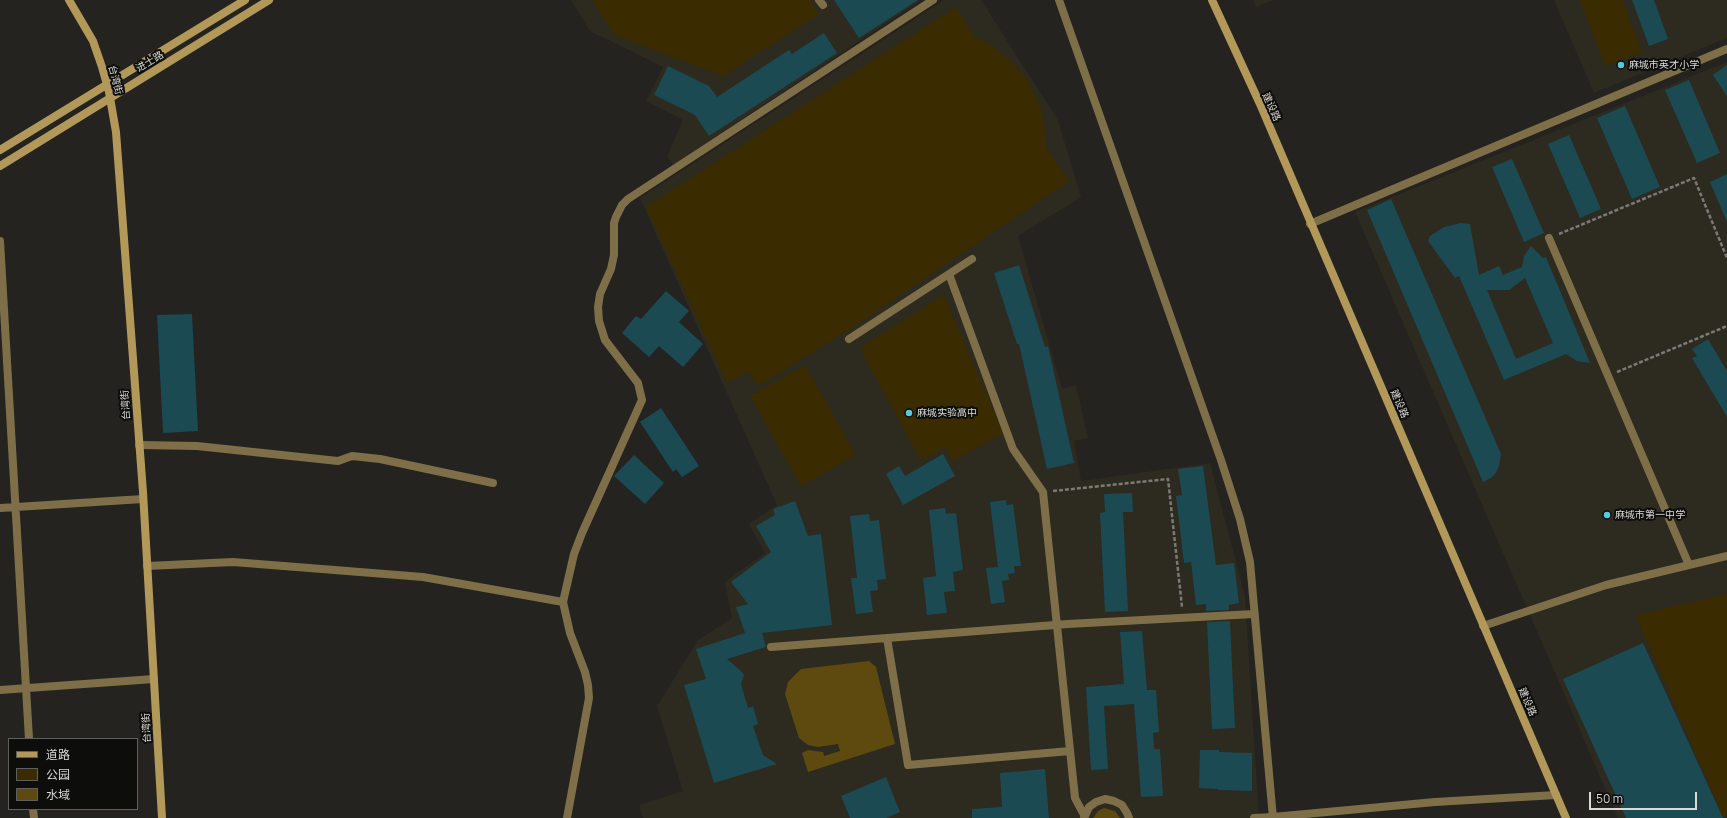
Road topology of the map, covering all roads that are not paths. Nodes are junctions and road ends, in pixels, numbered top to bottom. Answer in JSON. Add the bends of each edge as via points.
{"nodes":[{"id":1,"x":69,"y":0,"type":"edge"},
{"id":2,"x":245,"y":0,"type":"edge"},
{"id":3,"x":269,"y":0,"type":"edge"},
{"id":4,"x":932,"y":0,"type":"edge"},
{"id":5,"x":1059,"y":0,"type":"edge"},
{"id":6,"x":1212,"y":0,"type":"edge"},
{"id":7,"x":1727,"y":49,"type":"edge"},
{"id":8,"x":107,"y":85,"type":"junction"},
{"id":9,"x":110,"y":98,"type":"junction"},
{"id":10,"x":0,"y":150,"type":"edge"},
{"id":11,"x":0,"y":166,"type":"edge"},
{"id":12,"x":1310,"y":224,"type":"junction"},
{"id":13,"x":1549,"y":238,"type":"road end"},
{"id":14,"x":0,"y":241,"type":"edge"},
{"id":15,"x":972,"y":259,"type":"dead end"},
{"id":16,"x":949,"y":274,"type":"junction"},
{"id":17,"x":849,"y":339,"type":"dead end"},
{"id":18,"x":139,"y":445,"type":"junction"},
{"id":19,"x":493,"y":483,"type":"dead end"},
{"id":20,"x":143,"y":499,"type":"junction"},
{"id":21,"x":15,"y":507,"type":"junction"},
{"id":22,"x":0,"y":508,"type":"edge"},
{"id":23,"x":1727,"y":556,"type":"edge"},
{"id":24,"x":1689,"y":565,"type":"junction"},
{"id":25,"x":147,"y":566,"type":"junction"},
{"id":26,"x":563,"y":602,"type":"junction"},
{"id":27,"x":1254,"y":614,"type":"junction"},
{"id":28,"x":1057,"y":625,"type":"junction"},
{"id":29,"x":1483,"y":626,"type":"junction"},
{"id":30,"x":887,"y":638,"type":"junction"},
{"id":31,"x":771,"y":647,"type":"dead end"},
{"id":32,"x":154,"y":680,"type":"junction"},
{"id":33,"x":26,"y":689,"type":"junction"},
{"id":34,"x":0,"y":690,"type":"edge"},
{"id":35,"x":29,"y":738,"type":"edge"},
{"id":36,"x":1070,"y":751,"type":"junction"},
{"id":37,"x":1556,"y":795,"type":"junction"},
{"id":38,"x":1084,"y":817,"type":"edge"},
{"id":39,"x":1273,"y":817,"type":"edge"},
{"id":40,"x":162,"y":818,"type":"edge"},
{"id":41,"x":567,"y":818,"type":"edge"},
{"id":42,"x":1129,"y":818,"type":"edge"},
{"id":43,"x":1254,"y":818,"type":"edge"},
{"id":44,"x":1566,"y":818,"type":"edge"}],
"edges":[{"from":1,"to":8,"type":"main road","name":"台湾街","via":[[93,41]]},
{"from":2,"to":8,"type":"main road","name":"进士路"},
{"from":3,"to":9,"type":"main road","name":"进士路"},
{"from":4,"to":26,"type":"street","via":[[622,205],[614,223],[614,255],[600,294],[599,321],[605,340],[638,383],[642,400],[582,533],[574,554]]},
{"from":5,"to":27,"type":"street","via":[[1240,520],[1250,562]]},
{"from":6,"to":12,"type":"main road","name":"建设路","via":[[1260,104]]},
{"from":7,"to":12,"type":"street"},
{"from":8,"to":9,"type":"main road","name":"台湾街"},
{"from":8,"to":10,"type":"main road","name":"进士路"},
{"from":9,"to":11,"type":"main road","name":"进士路"},
{"from":9,"to":18,"type":"main road","name":"台湾街","via":[[118,153]]},
{"from":12,"to":29,"type":"main road","name":"建设路"},
{"from":13,"to":24,"type":"street"},
{"from":14,"to":21,"type":"street"},
{"from":15,"to":16,"type":"street"},
{"from":16,"to":17,"type":"street"},
{"from":16,"to":28,"type":"street","via":[[1013,449],[1043,492]]},
{"from":18,"to":19,"type":"street","via":[[197,446],[338,461],[352,456],[380,459]]},
{"from":18,"to":20,"type":"main road","name":"台湾街"},
{"from":20,"to":21,"type":"street"},
{"from":20,"to":25,"type":"main road","name":"台湾街"},
{"from":21,"to":22,"type":"street"},
{"from":21,"to":33,"type":"street"},
{"from":23,"to":24,"type":"street"},
{"from":24,"to":29,"type":"street","via":[[1606,585]]},
{"from":25,"to":26,"type":"street","via":[[233,562],[423,577]]},
{"from":25,"to":32,"type":"main road","name":"台湾街"},
{"from":26,"to":41,"type":"street","via":[[570,633],[585,672],[589,698]]},
{"from":27,"to":28,"type":"street"},
{"from":27,"to":39,"type":"street"},
{"from":28,"to":30,"type":"street"},
{"from":28,"to":36,"type":"street"},
{"from":29,"to":37,"type":"main road","name":"建设路"},
{"from":30,"to":31,"type":"street"},
{"from":30,"to":36,"type":"street","via":[[908,765]]},
{"from":32,"to":33,"type":"street"},
{"from":32,"to":40,"type":"main road","name":"台湾街"},
{"from":33,"to":34,"type":"street"},
{"from":33,"to":35,"type":"street"},
{"from":36,"to":38,"type":"street","via":[[1075,798]]},
{"from":37,"to":39,"type":"street","via":[[1435,802]]},
{"from":37,"to":44,"type":"main road","name":"建设路"},
{"from":38,"to":42,"type":"street","via":[[1089,807],[1105,799],[1122,805]]},
{"from":39,"to":43,"type":"street"}]}
